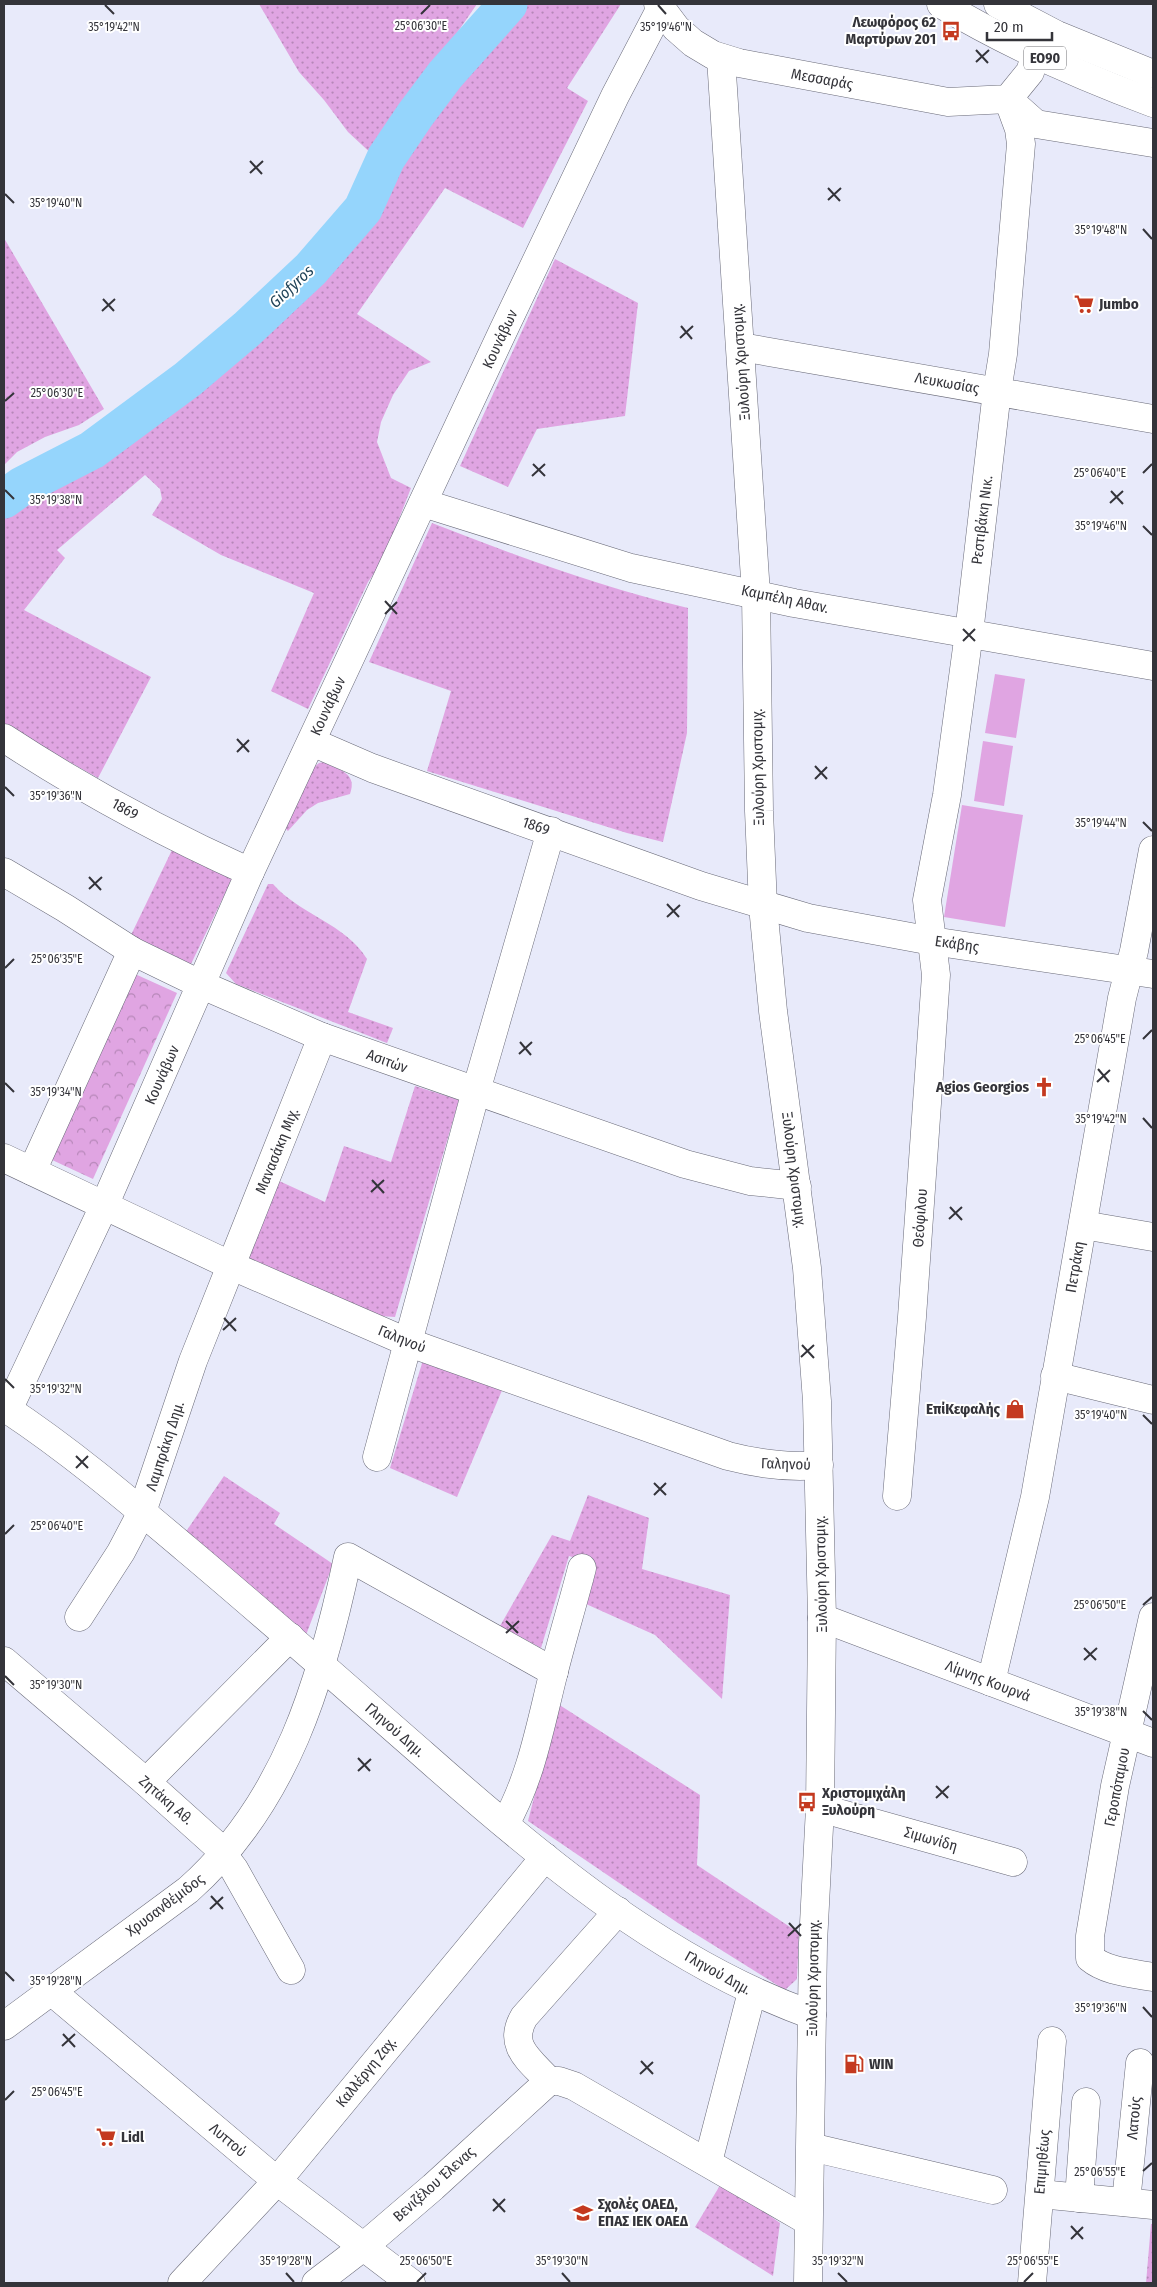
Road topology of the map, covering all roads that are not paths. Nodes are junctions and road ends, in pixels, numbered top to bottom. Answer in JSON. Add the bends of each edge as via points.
{"nodes":[{"id":1,"x":941,"y":4,"type":"edge"},
{"id":2,"x":998,"y":4,"type":"edge"},
{"id":3,"x":660,"y":6,"type":"edge"},
{"id":4,"x":1036,"y":54,"type":"junction"},
{"id":5,"x":721,"y":58,"type":"junction"},
{"id":6,"x":1153,"y":74,"type":"edge"},
{"id":7,"x":1008,"y":99,"type":"junction"},
{"id":8,"x":1153,"y":103,"type":"edge"},
{"id":9,"x":1153,"y":143,"type":"edge"},
{"id":10,"x":741,"y":347,"type":"junction"},
{"id":11,"x":996,"y":391,"type":"junction"},
{"id":12,"x":1153,"y":419,"type":"edge"},
{"id":13,"x":423,"y":503,"type":"junction"},
{"id":14,"x":756,"y":594,"type":"junction"},
{"id":15,"x":969,"y":633,"type":"junction"},
{"id":16,"x":1153,"y":666,"type":"edge"},
{"id":17,"x":4,"y":738,"type":"edge"},
{"id":18,"x":312,"y":742,"type":"junction"},
{"id":19,"x":551,"y":832,"type":"junction"},
{"id":20,"x":1153,"y":850,"type":"edge"},
{"id":21,"x":250,"y":872,"type":"junction"},
{"id":22,"x":7,"y":882,"type":"edge"},
{"id":23,"x":763,"y":906,"type":"junction"},
{"id":24,"x":932,"y":941,"type":"junction"},
{"id":25,"x":132,"y":951,"type":"junction"},
{"id":26,"x":1142,"y":972,"type":"edge"},
{"id":27,"x":202,"y":985,"type":"junction"},
{"id":28,"x":322,"y":1037,"type":"junction"},
{"id":29,"x":476,"y":1091,"type":"junction"},
{"id":30,"x":4,"y":1158,"type":"edge"},
{"id":31,"x":32,"y":1171,"type":"junction"},
{"id":32,"x":797,"y":1186,"type":"junction"},
{"id":33,"x":104,"y":1206,"type":"junction"},
{"id":34,"x":1083,"y":1225,"type":"junction"},
{"id":35,"x":1153,"y":1237,"type":"edge"},
{"id":36,"x":232,"y":1266,"type":"junction"},
{"id":37,"x":407,"y":1342,"type":"junction"},
{"id":38,"x":1055,"y":1376,"type":"junction"},
{"id":39,"x":1153,"y":1400,"type":"edge"},
{"id":40,"x":6,"y":1409,"type":"edge"},
{"id":41,"x":377,"y":1457,"type":"dead end"},
{"id":42,"x":818,"y":1465,"type":"junction"},
{"id":43,"x":897,"y":1496,"type":"dead end"},
{"id":44,"x":142,"y":1512,"type":"junction"},
{"id":45,"x":582,"y":1568,"type":"dead end"},
{"id":46,"x":78,"y":1617,"type":"dead end"},
{"id":47,"x":1153,"y":1617,"type":"edge"},
{"id":48,"x":822,"y":1618,"type":"junction"},
{"id":49,"x":290,"y":1637,"type":"junction"},
{"id":50,"x":4,"y":1661,"type":"edge"},
{"id":51,"x":322,"y":1667,"type":"junction"},
{"id":52,"x":554,"y":1672,"type":"junction"},
{"id":53,"x":991,"y":1682,"type":"junction"},
{"id":54,"x":1128,"y":1733,"type":"junction"},
{"id":55,"x":1153,"y":1743,"type":"edge"},
{"id":56,"x":146,"y":1782,"type":"junction"},
{"id":57,"x":820,"y":1808,"type":"junction"},
{"id":58,"x":504,"y":1824,"type":"junction"},
{"id":59,"x":224,"y":1855,"type":"junction"},
{"id":60,"x":545,"y":1857,"type":"junction"},
{"id":61,"x":1013,"y":1862,"type":"dead end"},
{"id":62,"x":618,"y":1911,"type":"junction"},
{"id":63,"x":291,"y":1970,"type":"dead end"},
{"id":64,"x":1153,"y":1977,"type":"edge"},
{"id":65,"x":50,"y":1990,"type":"junction"},
{"id":66,"x":752,"y":1992,"type":"junction"},
{"id":67,"x":812,"y":2015,"type":"junction"},
{"id":68,"x":4,"y":2026,"type":"edge"},
{"id":69,"x":1052,"y":2041,"type":"dead end"},
{"id":70,"x":1140,"y":2064,"type":"dead end"},
{"id":71,"x":548,"y":2082,"type":"junction"},
{"id":72,"x":1086,"y":2102,"type":"dead end"},
{"id":73,"x":811,"y":2147,"type":"junction"},
{"id":74,"x":708,"y":2162,"type":"junction"},
{"id":75,"x":277,"y":2181,"type":"junction"},
{"id":76,"x":993,"y":2190,"type":"dead end"},
{"id":77,"x":1040,"y":2194,"type":"junction"},
{"id":78,"x":1079,"y":2198,"type":"junction"},
{"id":79,"x":1126,"y":2202,"type":"junction"},
{"id":80,"x":1153,"y":2205,"type":"edge"},
{"id":81,"x":808,"y":2221,"type":"junction"},
{"id":82,"x":363,"y":2247,"type":"junction"},
{"id":83,"x":182,"y":2283,"type":"edge"},
{"id":84,"x":316,"y":2283,"type":"edge"},
{"id":85,"x":412,"y":2283,"type":"edge"},
{"id":86,"x":808,"y":2283,"type":"edge"},
{"id":87,"x":1032,"y":2283,"type":"edge"}],
"edges":[{"from":1,"to":4,"type":"street","number":"ΕΟ90"},
{"from":2,"to":6,"type":"street","number":"ΕΟ90","via":[[1065,39]]},
{"from":3,"to":5,"type":"street","name":"Μεσσαράς","via":[[683,35]]},
{"from":3,"to":13,"type":"street","name":"Κουνάβων"},
{"from":4,"to":7,"type":"street","via":[[1030,72]]},
{"from":4,"to":8,"type":"street","number":"ΕΟ90"},
{"from":5,"to":7,"type":"street","name":"Μεσσαράς","via":[[948,102]]},
{"from":5,"to":10,"type":"street","name":"Ξυλούρη Χριστομιχ."},
{"from":7,"to":9,"type":"street","via":[[1036,124]]},
{"from":7,"to":11,"type":"street","name":"Ρεστιβάκη Νικ.","via":[[1021,144],[1003,354]]},
{"from":10,"to":11,"type":"street","name":"Λευκωσίας"},
{"from":10,"to":14,"type":"street","name":"Ξυλούρη Χριστομιχ."},
{"from":11,"to":12,"type":"street","name":"Λευκωσίας"},
{"from":11,"to":15,"type":"street","name":"Ρεστιβάκη Νικ."},
{"from":13,"to":14,"type":"street","name":"Καμπέλη Αθαν.","via":[[604,561]]},
{"from":13,"to":18,"type":"street","name":"Κουνάβων"},
{"from":14,"to":15,"type":"street","name":"Καμπέλη Αθαν."},
{"from":14,"to":23,"type":"street","name":"Ξυλούρη Χριστομιχ."},
{"from":15,"to":16,"type":"street","name":"Καμπέλη Αθαν."},
{"from":15,"to":24,"type":"street","name":"Ρεστιβάκη Νικ.","via":[[947,795],[928,900]]},
{"from":17,"to":21,"type":"street","name":"1869","via":[[123,808]]},
{"from":18,"to":19,"type":"street","name":"1869","via":[[372,768]]},
{"from":18,"to":21,"type":"street","name":"Κουνάβων"},
{"from":19,"to":23,"type":"street","name":"1869"},
{"from":19,"to":29,"type":"street"},
{"from":20,"to":26,"type":"street","name":"Πετράκη"},
{"from":21,"to":27,"type":"street","name":"Κουνάβων"},
{"from":22,"to":25,"type":"street","name":"Ασιτών"},
{"from":23,"to":24,"type":"street","name":"Εκάβης","via":[[827,922]]},
{"from":23,"to":32,"type":"street","name":"Ξυλούρη Χριστομιχ.","via":[[773,1011]]},
{"from":24,"to":26,"type":"street","name":"Εκάβης"},
{"from":24,"to":43,"type":"street","name":"Θεόφιλου","via":[[936,975]]},
{"from":25,"to":27,"type":"street","name":"Ασιτών"},
{"from":25,"to":31,"type":"street"},
{"from":26,"to":34,"type":"street","name":"Πετράκη","via":[[1122,998]]},
{"from":27,"to":28,"type":"street","name":"Ασιτών"},
{"from":27,"to":33,"type":"street","name":"Κουνάβων"},
{"from":28,"to":29,"type":"street","name":"Ασιτών"},
{"from":28,"to":36,"type":"street","name":"Μανασάκη Μιχ."},
{"from":29,"to":32,"type":"street","name":"Ασιτών","via":[[684,1164],[750,1181]]},
{"from":29,"to":37,"type":"street"},
{"from":30,"to":31,"type":"street","name":"Γαληνού"},
{"from":31,"to":33,"type":"street","name":"Γαληνού"},
{"from":32,"to":42,"type":"street","name":"Ξυλούρη Χριστομιχ.","via":[[814,1348]]},
{"from":33,"to":36,"type":"street","name":"Γαληνού"},
{"from":33,"to":40,"type":"street","name":"Κουνάβων"},
{"from":34,"to":35,"type":"street"},
{"from":34,"to":38,"type":"street","name":"Πετράκη"},
{"from":36,"to":37,"type":"street","name":"Γαληνού"},
{"from":36,"to":44,"type":"street","name":"Λαμπράκη Δημ.","via":[[194,1361]]},
{"from":37,"to":41,"type":"street"},
{"from":37,"to":42,"type":"street","name":"Γαληνού","via":[[728,1456],[778,1466]]},
{"from":38,"to":39,"type":"street"},
{"from":38,"to":53,"type":"street","name":"Πετράκη","via":[[1028,1532]]},
{"from":40,"to":44,"type":"street","name":"Γληνού Δημ."},
{"from":42,"to":48,"type":"street","name":"Ξυλούρη Χριστομιχ."},
{"from":44,"to":46,"type":"street","name":"Λαμπράκη Δημ.","via":[[121,1552]]},
{"from":44,"to":49,"type":"street","name":"Γληνού Δημ."},
{"from":45,"to":52,"type":"street"},
{"from":47,"to":54,"type":"street","name":"Γεροπόταμου"},
{"from":48,"to":53,"type":"street","name":"Λίμνης Κουρνά"},
{"from":48,"to":57,"type":"street","name":"Ξυλούρη Χριστομιχ."},
{"from":49,"to":51,"type":"street","name":"Γληνού Δημ."},
{"from":49,"to":56,"type":"street"},
{"from":50,"to":56,"type":"street","name":"Ζητάκη Αθ."},
{"from":51,"to":52,"type":"street","name":"Χρυσανθέμιδος","via":[[348,1557]]},
{"from":51,"to":58,"type":"street","name":"Γληνού Δημ."},
{"from":51,"to":59,"type":"street","name":"Χρυσανθέμιδος","via":[[300,1728],[281,1766],[257,1810]]},
{"from":52,"to":58,"type":"street","via":[[530,1768]]},
{"from":53,"to":54,"type":"street","name":"Λίμνης Κουρνά"},
{"from":54,"to":55,"type":"street","name":"Λίμνης Κουρνά"},
{"from":54,"to":64,"type":"street","name":"Γεροπόταμου","via":[[1102,1863],[1090,1936],[1090,1958],[1116,1970]]},
{"from":56,"to":59,"type":"street","name":"Ζητάκη Αθ."},
{"from":57,"to":61,"type":"street","name":"Σιμωνίδη"},
{"from":57,"to":67,"type":"street","name":"Ξυλούρη Χριστομιχ."},
{"from":58,"to":60,"type":"street","name":"Γληνού Δημ."},
{"from":59,"to":63,"type":"street","name":"Ζητάκη Αθ."},
{"from":59,"to":65,"type":"street","name":"Χρυσανθέμιδος","via":[[188,1890]]},
{"from":60,"to":62,"type":"street","name":"Γληνού Δημ."},
{"from":60,"to":75,"type":"street","name":"Καλλέργη Ζαχ."},
{"from":62,"to":66,"type":"street","name":"Γληνού Δημ.","via":[[691,1959]]},
{"from":62,"to":71,"type":"street","via":[[524,2017],[518,2028],[516,2035],[521,2049]]},
{"from":65,"to":68,"type":"street","name":"Χρυσανθέμιδος"},
{"from":65,"to":75,"type":"street","name":"Λυττού"},
{"from":66,"to":67,"type":"street","name":"Γληνού Δημ."},
{"from":66,"to":74,"type":"street"},
{"from":67,"to":73,"type":"street","name":"Ξυλούρη Χριστομιχ."},
{"from":69,"to":77,"type":"street","name":"Επιμηθέως"},
{"from":70,"to":79,"type":"street","name":"Λατούς"},
{"from":71,"to":74,"type":"street","via":[[559,2081],[574,2086]]},
{"from":71,"to":82,"type":"street","name":"Βενιζέλου Έλενας"},
{"from":72,"to":78,"type":"street"},
{"from":73,"to":76,"type":"street"},
{"from":73,"to":81,"type":"street","name":"Ξυλούρη Χριστομιχ."},
{"from":74,"to":81,"type":"street"},
{"from":75,"to":82,"type":"street","name":"Λυττού"},
{"from":75,"to":83,"type":"street","name":"Καλλέργη Ζαχ."},
{"from":77,"to":78,"type":"street"},
{"from":77,"to":87,"type":"street","name":"Επιμηθέως"},
{"from":78,"to":79,"type":"street"},
{"from":79,"to":80,"type":"street"},
{"from":81,"to":86,"type":"street","name":"Ξυλούρη Χριστομιχ."},
{"from":82,"to":84,"type":"street","name":"Βενιζέλου Έλενας"},
{"from":82,"to":85,"type":"street","name":"Λυττού"}]}
